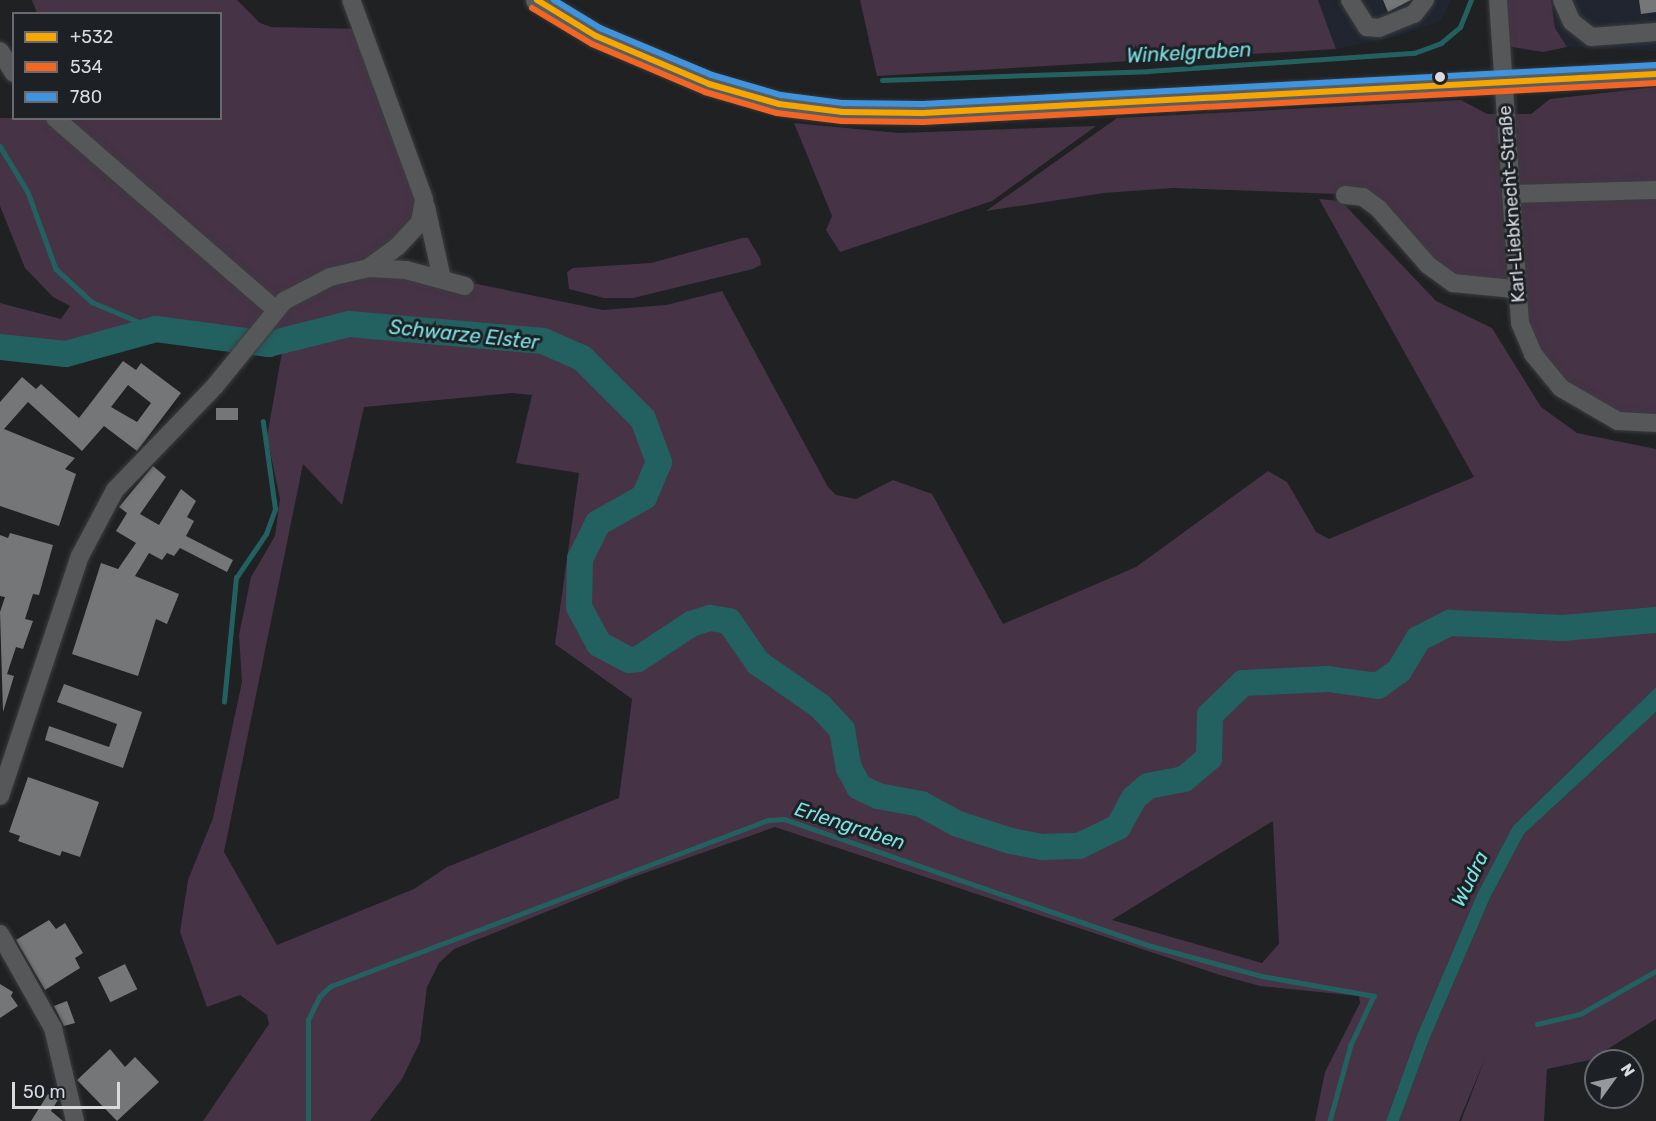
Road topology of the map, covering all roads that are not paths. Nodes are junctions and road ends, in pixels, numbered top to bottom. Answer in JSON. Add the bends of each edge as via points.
{"nodes":[{"id":1,"x":351,"y":0,"type":"edge"},
{"id":2,"x":537,"y":0,"type":"edge"},
{"id":3,"x":1350,"y":0,"type":"edge"},
{"id":4,"x":1357,"y":0,"type":"edge"},
{"id":5,"x":1425,"y":0,"type":"edge"},
{"id":6,"x":1498,"y":0,"type":"edge"},
{"id":7,"x":1562,"y":0,"type":"edge"},
{"id":8,"x":1367,"y":27,"type":"junction"},
{"id":9,"x":1656,"y":32,"type":"edge"},
{"id":10,"x":0,"y":51,"type":"edge"},
{"id":11,"x":12,"y":70,"type":"edge"},
{"id":12,"x":1656,"y":74,"type":"edge"},
{"id":13,"x":1504,"y":83,"type":"junction"},
{"id":14,"x":58,"y":121,"type":"edge"},
{"id":15,"x":1656,"y":190,"type":"edge"},
{"id":16,"x":1511,"y":194,"type":"junction"},
{"id":17,"x":1345,"y":195,"type":"dead end"},
{"id":18,"x":426,"y":207,"type":"junction"},
{"id":19,"x":368,"y":268,"type":"junction"},
{"id":20,"x":442,"y":279,"type":"junction"},
{"id":21,"x":465,"y":286,"type":"dead end"},
{"id":22,"x":1514,"y":289,"type":"junction"},
{"id":23,"x":269,"y":316,"type":"junction"},
{"id":24,"x":1656,"y":423,"type":"edge"},
{"id":25,"x":0,"y":796,"type":"edge"},
{"id":26,"x":0,"y":934,"type":"edge"},
{"id":27,"x":75,"y":1121,"type":"edge"}],
"edges":[{"from":1,"to":18,"type":"street"},
{"from":2,"to":13,"type":"main road","via":[[596,36],[709,84],[779,104],[842,112],[923,113]]},
{"from":3,"to":8,"type":"street"},
{"from":4,"to":8,"type":"street"},
{"from":5,"to":8,"type":"street","via":[[1414,14],[1379,28]]},
{"from":6,"to":13,"type":"street","name":"Karl-Liebknecht-Straße"},
{"from":7,"to":9,"type":"street","via":[[1572,22],[1591,37]]},
{"from":10,"to":11,"type":"street"},
{"from":12,"to":13,"type":"main road"},
{"from":13,"to":16,"type":"street","name":"Karl-Liebknecht-Straße"},
{"from":14,"to":23,"type":"street"},
{"from":15,"to":16,"type":"street"},
{"from":16,"to":22,"type":"street","name":"Karl-Liebknecht-Straße"},
{"from":17,"to":22,"type":"street","via":[[1363,196],[1378,208],[1428,265],[1453,283]]},
{"from":18,"to":19,"type":"street","via":[[410,236]]},
{"from":18,"to":20,"type":"street"},
{"from":19,"to":20,"type":"street","via":[[406,270]]},
{"from":19,"to":23,"type":"street","via":[[330,277]]},
{"from":20,"to":21,"type":"street"},
{"from":22,"to":24,"type":"street","name":"Karl-Liebknecht-Straße","via":[[1520,323],[1533,354],[1560,388],[1618,421]]},
{"from":23,"to":25,"type":"street","via":[[237,358],[115,490],[96,520],[63,603]]},
{"from":26,"to":27,"type":"street","via":[[53,1028]]}]}
